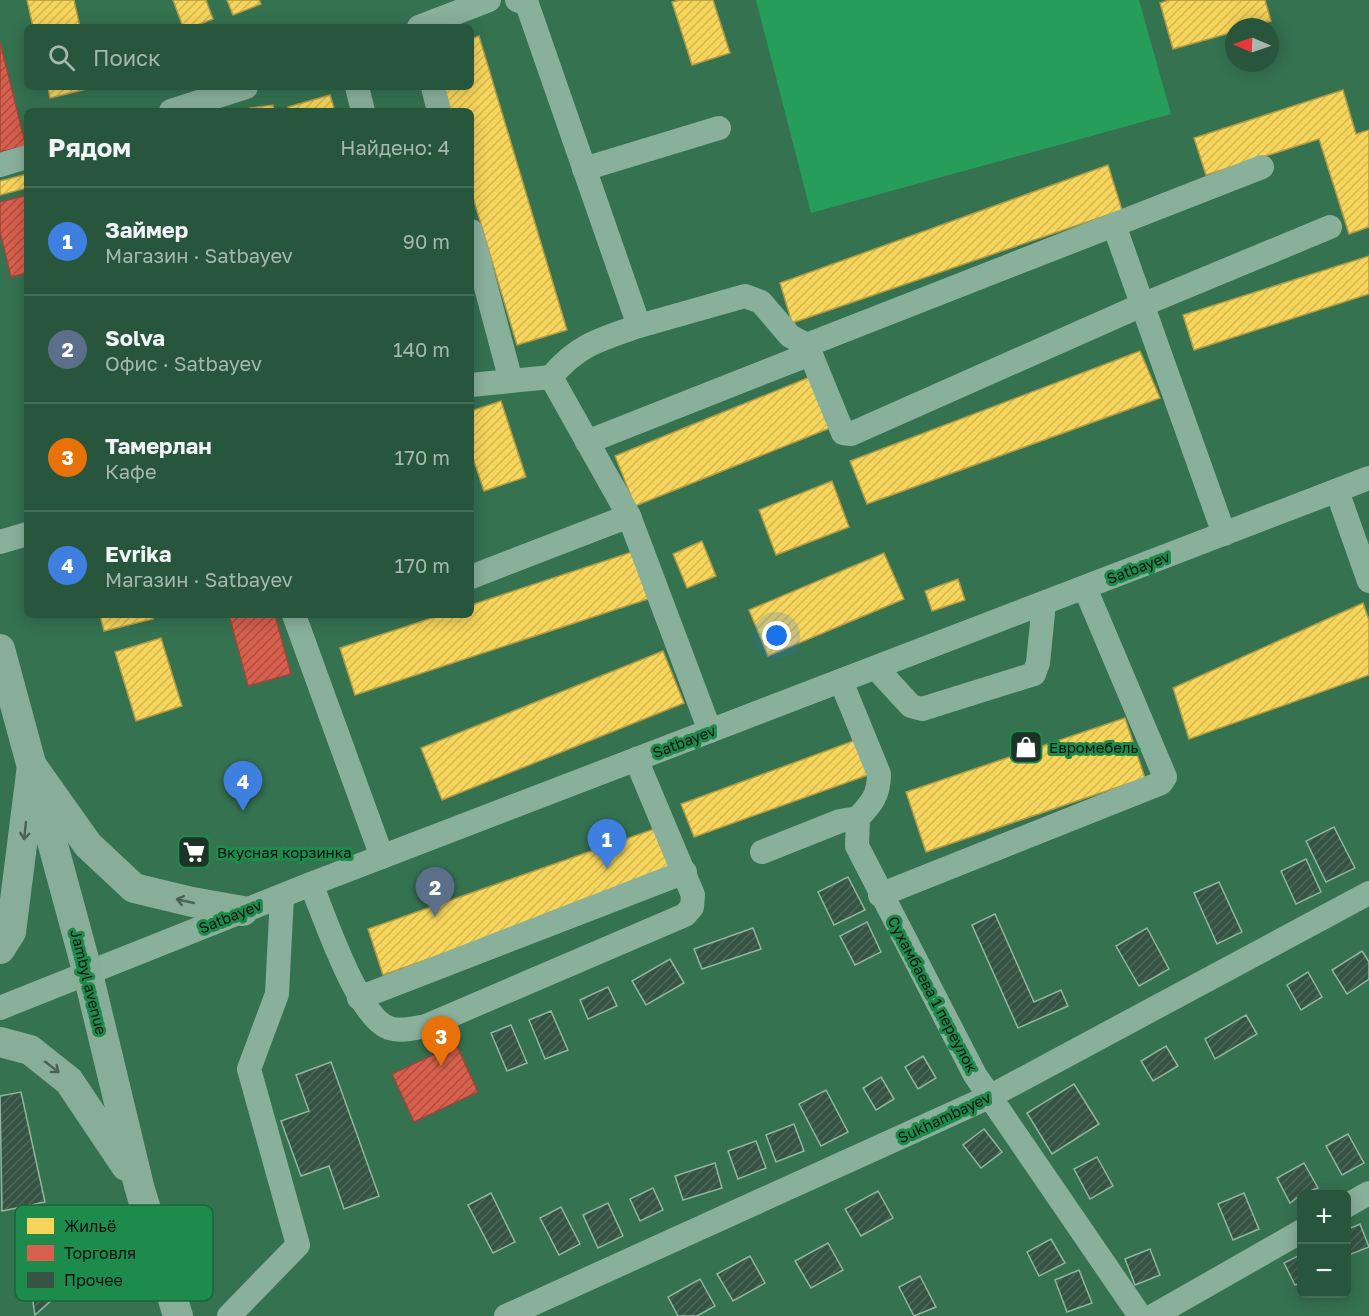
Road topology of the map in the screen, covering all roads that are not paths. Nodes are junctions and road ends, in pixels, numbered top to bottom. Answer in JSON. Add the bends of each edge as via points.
{"nodes":[{"id":1,"x":489,"y":0,"type":"edge"},
{"id":2,"x":517,"y":0,"type":"edge"},
{"id":3,"x":427,"y":24,"type":"edge"},
{"id":4,"x":358,"y":90,"type":"edge"},
{"id":5,"x":434,"y":90,"type":"edge"},
{"id":6,"x":233,"y":97,"type":"edge"},
{"id":7,"x":184,"y":108,"type":"edge"},
{"id":8,"x":362,"y":108,"type":"edge"},
{"id":9,"x":438,"y":108,"type":"edge"},
{"id":10,"x":719,"y":128,"type":"dead end"},
{"id":11,"x":24,"y":158,"type":"edge"},
{"id":12,"x":0,"y":165,"type":"edge"},
{"id":13,"x":1262,"y":167,"type":"dead end"},
{"id":14,"x":584,"y":169,"type":"junction"},
{"id":15,"x":1114,"y":225,"type":"junction"},
{"id":16,"x":1330,"y":228,"type":"dead end"},
{"id":17,"x":474,"y":242,"type":"edge"},
{"id":18,"x":1142,"y":305,"type":"junction"},
{"id":19,"x":639,"y":326,"type":"junction"},
{"id":20,"x":808,"y":350,"type":"junction"},
{"id":21,"x":551,"y":377,"type":"junction"},
{"id":22,"x":511,"y":381,"type":"junction"},
{"id":23,"x":474,"y":385,"type":"edge"},
{"id":24,"x":588,"y":442,"type":"junction"},
{"id":25,"x":1369,"y":478,"type":"edge"},
{"id":26,"x":1337,"y":491,"type":"junction"},
{"id":27,"x":629,"y":516,"type":"junction"},
{"id":28,"x":1224,"y":534,"type":"junction"},
{"id":29,"x":24,"y":535,"type":"edge"},
{"id":30,"x":0,"y":542,"type":"edge"},
{"id":31,"x":474,"y":576,"type":"edge"},
{"id":32,"x":1369,"y":581,"type":"edge"},
{"id":33,"x":1085,"y":588,"type":"junction"},
{"id":34,"x":1044,"y":603,"type":"junction"},
{"id":35,"x":295,"y":618,"type":"edge"},
{"id":36,"x":0,"y":649,"type":"edge"},
{"id":37,"x":876,"y":668,"type":"junction"},
{"id":38,"x":841,"y":681,"type":"junction"},
{"id":39,"x":710,"y":731,"type":"junction"},
{"id":40,"x":636,"y":759,"type":"junction"},
{"id":41,"x":32,"y":766,"type":"junction"},
{"id":42,"x":858,"y":818,"type":"junction"},
{"id":43,"x":762,"y":852,"type":"dead end"},
{"id":44,"x":382,"y":857,"type":"junction"},
{"id":45,"x":685,"y":872,"type":"junction"},
{"id":46,"x":311,"y":884,"type":"junction"},
{"id":47,"x":1369,"y":893,"type":"edge"},
{"id":48,"x":880,"y":895,"type":"junction"},
{"id":49,"x":282,"y":896,"type":"junction"},
{"id":50,"x":243,"y":911,"type":"junction"},
{"id":51,"x":0,"y":949,"type":"edge"},
{"id":52,"x":88,"y":974,"type":"junction"},
{"id":53,"x":359,"y":998,"type":"junction"},
{"id":54,"x":0,"y":1008,"type":"edge"},
{"id":55,"x":0,"y":1042,"type":"edge"},
{"id":56,"x":989,"y":1096,"type":"junction"},
{"id":57,"x":139,"y":1186,"type":"junction"},
{"id":58,"x":1369,"y":1193,"type":"edge"},
{"id":59,"x":1351,"y":1204,"type":"edge"},
{"id":60,"x":145,"y":1205,"type":"edge"},
{"id":61,"x":1297,"y":1234,"type":"edge"},
{"id":62,"x":174,"y":1301,"type":"edge"},
{"id":63,"x":178,"y":1316,"type":"edge"},
{"id":64,"x":229,"y":1316,"type":"edge"},
{"id":65,"x":506,"y":1316,"type":"edge"},
{"id":66,"x":1140,"y":1316,"type":"edge"},
{"id":67,"x":1153,"y":1316,"type":"edge"}],
"edges":[{"from":1,"to":3,"type":"street"},
{"from":2,"to":14,"type":"street","via":[[527,4]]},
{"from":4,"to":8,"type":"street"},
{"from":5,"to":9,"type":"street"},
{"from":6,"to":7,"type":"street"},
{"from":10,"to":14,"type":"street"},
{"from":11,"to":12,"type":"street"},
{"from":13,"to":15,"type":"street"},
{"from":14,"to":19,"type":"street"},
{"from":15,"to":18,"type":"street"},
{"from":15,"to":20,"type":"street"},
{"from":16,"to":18,"type":"street"},
{"from":17,"to":22,"type":"street"},
{"from":18,"to":20,"type":"street","via":[[851,434],[843,434]]},
{"from":18,"to":28,"type":"street"},
{"from":19,"to":20,"type":"street","via":[[745,296],[761,302],[790,336]]},
{"from":19,"to":21,"type":"street","via":[[586,345],[565,360]]},
{"from":20,"to":24,"type":"street"},
{"from":21,"to":22,"type":"street"},
{"from":21,"to":24,"type":"street"},
{"from":22,"to":23,"type":"street"},
{"from":24,"to":27,"type":"street"},
{"from":25,"to":26,"type":"street","name":"Satbayev"},
{"from":26,"to":28,"type":"street","name":"Satbayev"},
{"from":26,"to":32,"type":"street"},
{"from":27,"to":31,"type":"street"},
{"from":27,"to":39,"type":"street"},
{"from":28,"to":33,"type":"street","name":"Satbayev"},
{"from":29,"to":30,"type":"street"},
{"from":33,"to":34,"type":"street","name":"Satbayev"},
{"from":33,"to":48,"type":"street","via":[[1165,777],[1161,783]]},
{"from":34,"to":37,"type":"street","name":"Satbayev"},
{"from":34,"to":37,"type":"street","via":[[1034,674],[922,709],[911,706]]},
{"from":35,"to":44,"type":"street"},
{"from":36,"to":41,"type":"main road","name":"Jambyl avenue"},
{"from":37,"to":38,"type":"street","name":"Satbayev"},
{"from":38,"to":39,"type":"street","name":"Satbayev"},
{"from":38,"to":42,"type":"street","via":[[879,774],[875,801]]},
{"from":39,"to":40,"type":"street","name":"Satbayev"},
{"from":40,"to":44,"type":"street","name":"Satbayev"},
{"from":40,"to":45,"type":"street"},
{"from":50,"to":41,"type":"main road","one_way":true,"via":[[134,888],[88,845]]},
{"from":41,"to":51,"type":"main road","one_way":true,"via":[[11,932]]},
{"from":41,"to":52,"type":"main road","name":"Jambyl avenue"},
{"from":42,"to":43,"type":"street","via":[[840,821]]},
{"from":42,"to":48,"type":"street","name":"Сухамбаева 1 переулок","via":[[857,846]]},
{"from":44,"to":46,"type":"street","name":"Satbayev"},
{"from":45,"to":53,"type":"street"},
{"from":45,"to":53,"type":"street","via":[[693,896],[692,907],[685,915],[426,1026],[409,1030],[389,1028],[371,1015]]},
{"from":46,"to":49,"type":"street","name":"Satbayev"},
{"from":46,"to":53,"type":"street"},
{"from":47,"to":56,"type":"street","name":"Sukhambayev"},
{"from":48,"to":56,"type":"street","name":"Сухамбаева 1 переулок"},
{"from":49,"to":50,"type":"street","name":"Satbayev"},
{"from":49,"to":64,"type":"street","via":[[278,994],[249,1069],[298,1245]]},
{"from":50,"to":52,"type":"street","name":"Satbayev"},
{"from":52,"to":54,"type":"street","name":"Satbayev"},
{"from":52,"to":57,"type":"main road","name":"Jambyl avenue"},
{"from":55,"to":57,"type":"main road","one_way":true,"via":[[30,1050],[69,1081]]},
{"from":56,"to":65,"type":"street","name":"Sukhambayev"},
{"from":56,"to":66,"type":"street","name":"Сухамбаева 1 переулок"},
{"from":57,"to":60,"type":"main road","name":"Jambyl avenue"},
{"from":58,"to":59,"type":"street"},
{"from":61,"to":67,"type":"street"},
{"from":62,"to":63,"type":"main road","name":"Jambyl avenue"}]}
